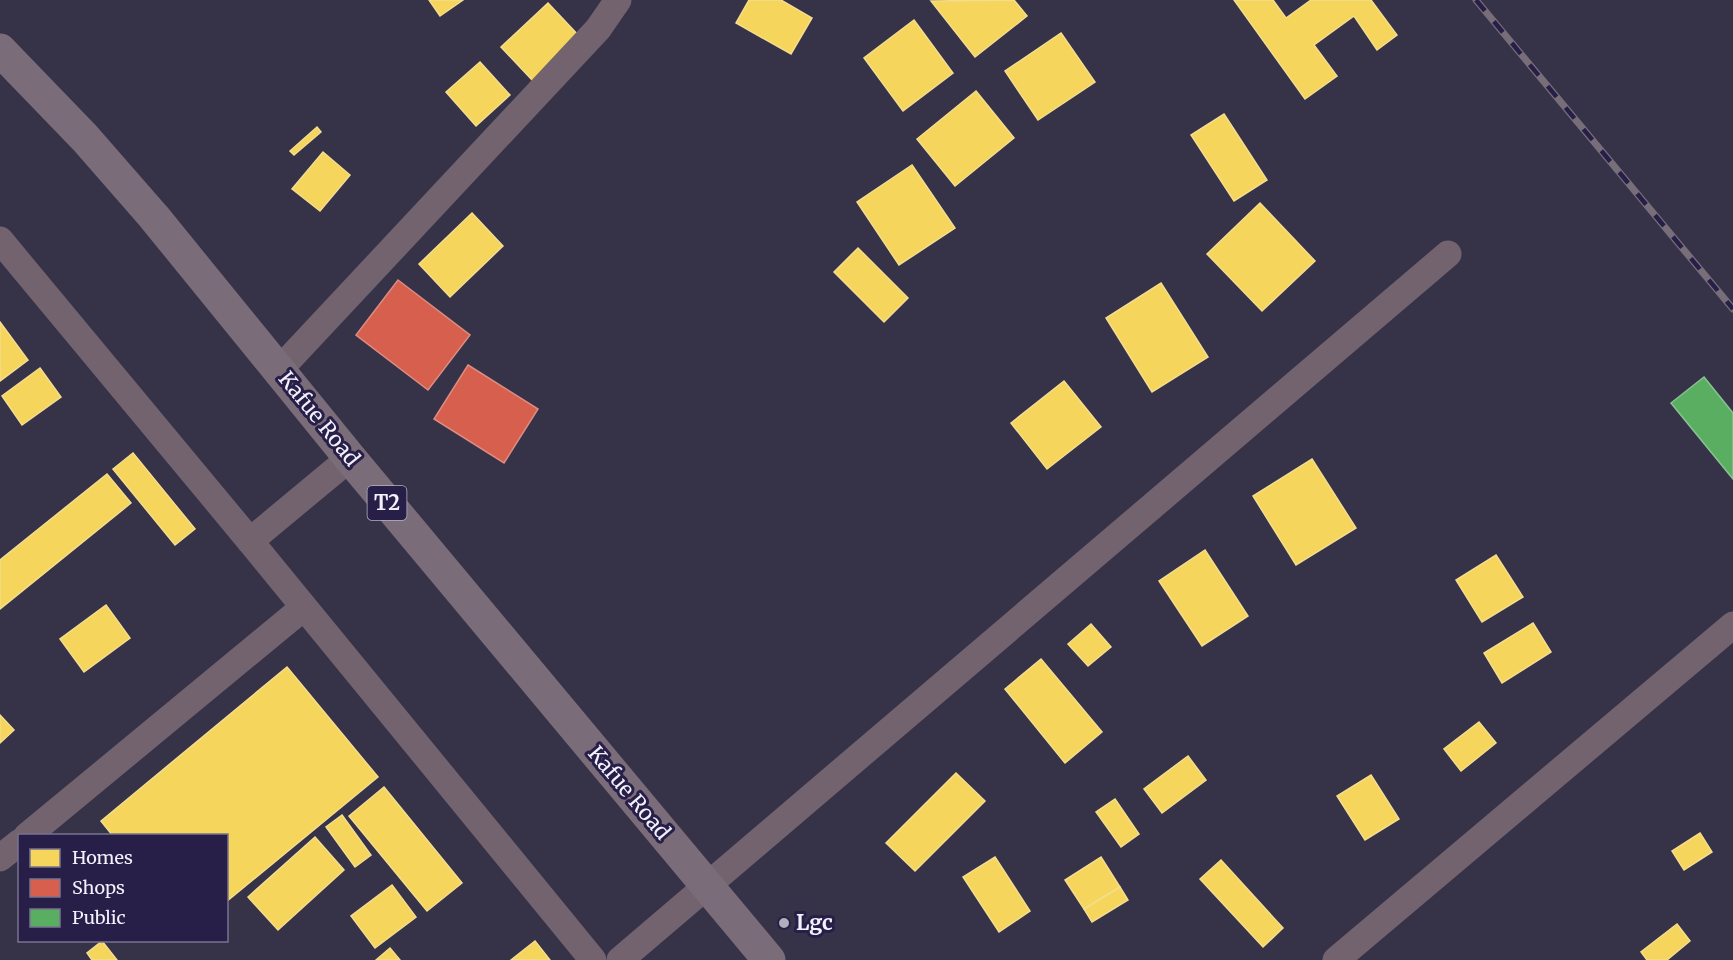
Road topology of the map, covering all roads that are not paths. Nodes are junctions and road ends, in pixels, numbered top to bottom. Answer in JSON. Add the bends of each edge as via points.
{"nodes":[{"id":1,"x":618,"y":0,"type":"edge"},
{"id":2,"x":0,"y":50,"type":"edge"},
{"id":3,"x":0,"y":240,"type":"edge"},
{"id":4,"x":1448,"y":254,"type":"dead end"},
{"id":5,"x":279,"y":370,"type":"junction"},
{"id":6,"x":350,"y":458,"type":"junction"},
{"id":7,"x":250,"y":541,"type":"junction"},
{"id":8,"x":303,"y":609,"type":"junction"},
{"id":9,"x":1733,"y":625,"type":"edge"},
{"id":10,"x":29,"y":834,"type":"edge"},
{"id":11,"x":18,"y":844,"type":"edge"},
{"id":12,"x":0,"y":858,"type":"edge"},
{"id":13,"x":706,"y":886,"type":"junction"},
{"id":14,"x":593,"y":960,"type":"edge"},
{"id":15,"x":620,"y":960,"type":"edge"},
{"id":16,"x":769,"y":960,"type":"edge"},
{"id":17,"x":1336,"y":960,"type":"edge"}],
"edges":[{"from":1,"to":5,"type":"street","via":[[598,29]]},
{"from":2,"to":5,"type":"highway","name":"Kafue Road","number":"T2","via":[[93,147]]},
{"from":3,"to":7,"type":"street"},
{"from":4,"to":13,"type":"street"},
{"from":5,"to":6,"type":"highway","name":"Kafue Road","number":"T2"},
{"from":6,"to":7,"type":"street"},
{"from":6,"to":13,"type":"highway","name":"Kafue Road","number":"T2"},
{"from":7,"to":8,"type":"street"},
{"from":8,"to":10,"type":"street"},
{"from":8,"to":14,"type":"street"},
{"from":9,"to":17,"type":"street"},
{"from":11,"to":12,"type":"street"},
{"from":13,"to":15,"type":"street"},
{"from":13,"to":16,"type":"highway","name":"Kafue Road","number":"T2"}]}
